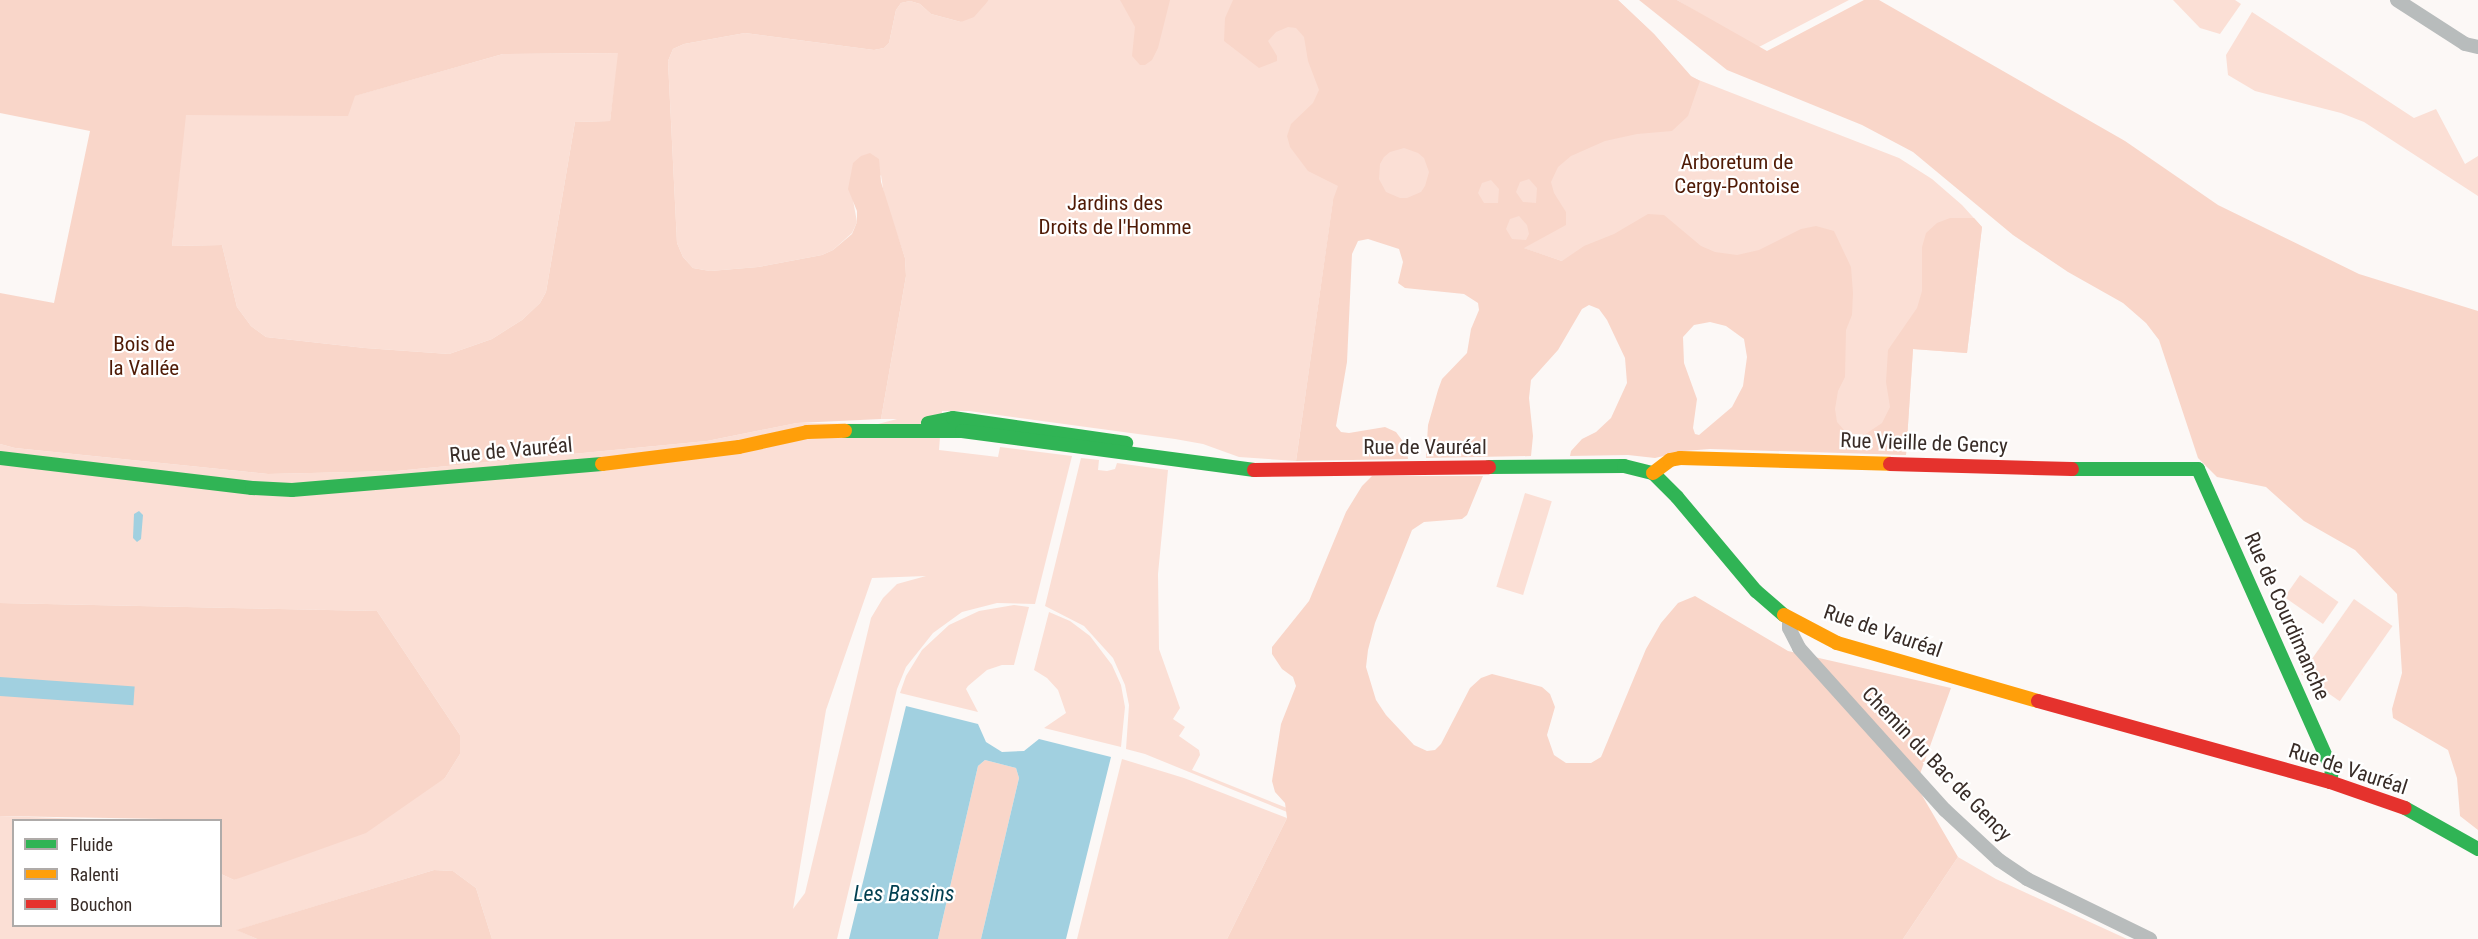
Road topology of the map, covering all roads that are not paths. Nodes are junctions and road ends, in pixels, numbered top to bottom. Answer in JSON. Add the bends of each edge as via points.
{"nodes":[{"id":1,"x":2397,"y":0,"type":"edge"},
{"id":2,"x":2478,"y":47,"type":"edge"},
{"id":3,"x":0,"y":458,"type":"edge"},
{"id":4,"x":2198,"y":469,"type":"joint"},
{"id":5,"x":1653,"y":473,"type":"junction"},
{"id":6,"x":1789,"y":618,"type":"junction"},
{"id":7,"x":2330,"y":782,"type":"junction"},
{"id":8,"x":2478,"y":849,"type":"edge"},
{"id":9,"x":2150,"y":939,"type":"edge"}],
"edges":[{"from":1,"to":2,"type":"street","via":[[2465,44]]},
{"from":3,"to":5,"type":"street","name":"Rue de Vauréal","via":[[252,488],[328,489],[637,461],[739,447],[807,432],[897,429],[962,431],[1240,470],[1624,466]]},
{"from":4,"to":5,"type":"street","name":"Rue Vieille de Gency","via":[[2125,471],[1680,458],[1670,460]]},
{"from":4,"to":7,"type":"street","name":"Rue de Courdimanche","via":[[2332,770]]},
{"from":5,"to":6,"type":"street","name":"Rue de Vauréal","via":[[1756,591]]},
{"from":6,"to":7,"type":"street","name":"Rue de Vauréal","via":[[1837,643]]},
{"from":6,"to":9,"type":"street","name":"Chemin du Bac de Gency","via":[[1789,628],[1799,648],[1946,810],[2000,860],[2027,879]]},
{"from":7,"to":8,"type":"street","name":"Rue de Vauréal","via":[[2402,806]]}]}
